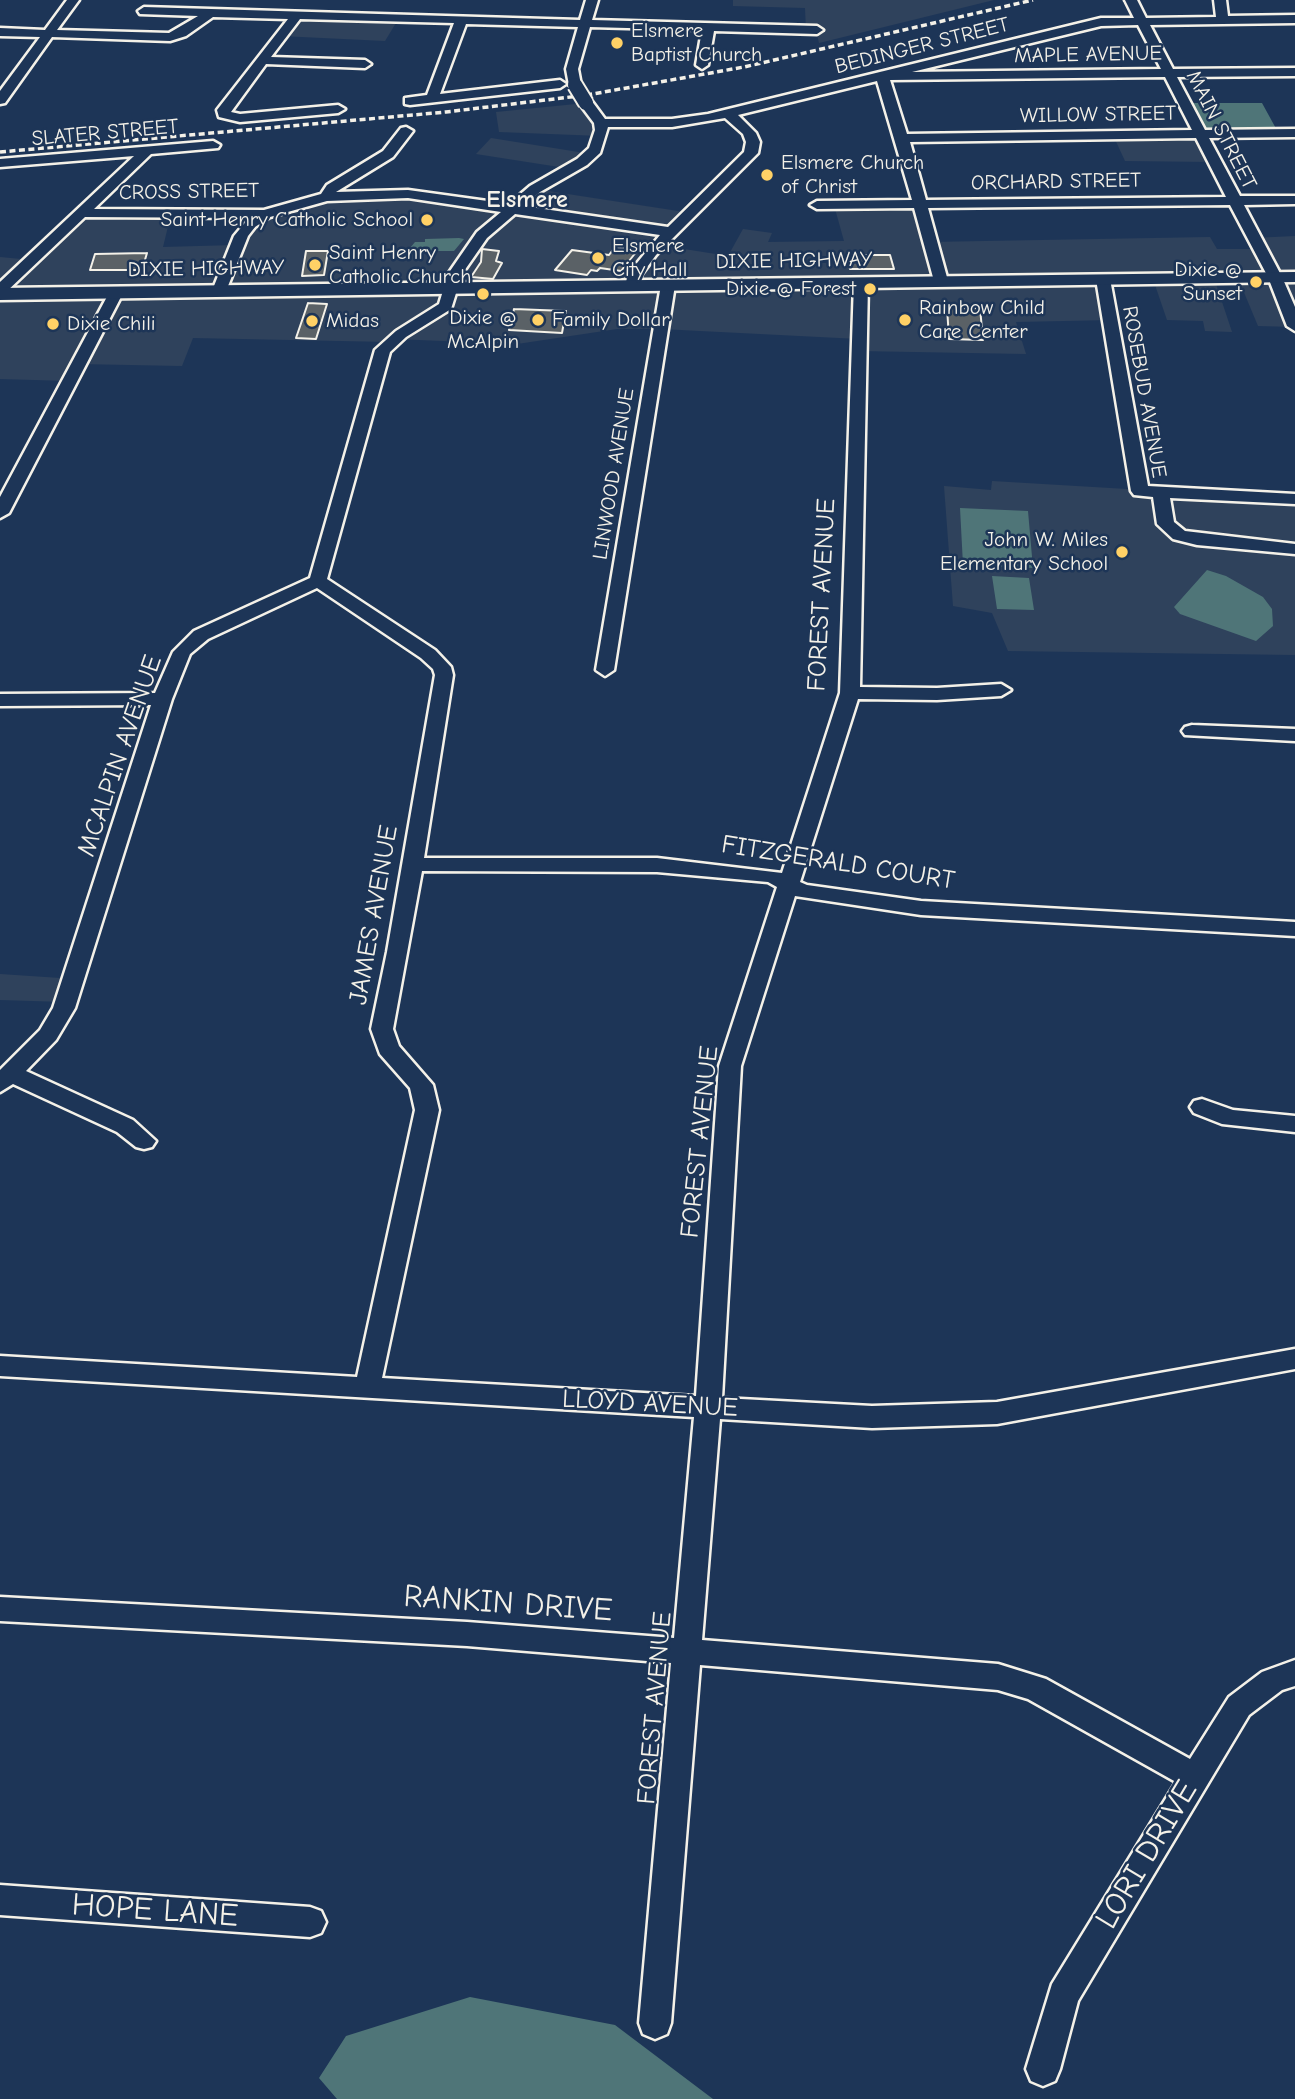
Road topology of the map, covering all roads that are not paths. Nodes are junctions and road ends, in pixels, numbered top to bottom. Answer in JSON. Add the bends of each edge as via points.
{"nodes":[{"id":1,"x":73,"y":0,"type":"edge"},
{"id":2,"x":592,"y":0,"type":"edge"},
{"id":3,"x":1131,"y":0,"type":"edge"},
{"id":4,"x":1220,"y":0,"type":"edge"},
{"id":5,"x":144,"y":11,"type":"dead end"},
{"id":6,"x":212,"y":12,"type":"junction"},
{"id":7,"x":297,"y":15,"type":"junction"},
{"id":8,"x":461,"y":20,"type":"junction"},
{"id":9,"x":1224,"y":20,"type":"junction"},
{"id":10,"x":1143,"y":21,"type":"junction"},
{"id":11,"x":1293,"y":22,"type":"edge"},
{"id":12,"x":585,"y":24,"type":"junction"},
{"id":13,"x":709,"y":27,"type":"junction"},
{"id":14,"x":817,"y":30,"type":"dead end"},
{"id":15,"x":0,"y":32,"type":"edge"},
{"id":16,"x":48,"y":33,"type":"junction"},
{"id":17,"x":262,"y":60,"type":"junction"},
{"id":18,"x":365,"y":64,"type":"dead end"},
{"id":19,"x":702,"y":65,"type":"dead end"},
{"id":20,"x":1295,"y":72,"type":"edge"},
{"id":21,"x":1169,"y":73,"type":"junction"},
{"id":22,"x":882,"y":76,"type":"junction"},
{"id":23,"x":560,"y":84,"type":"dead end"},
{"id":24,"x":2,"y":93,"type":"edge"},
{"id":25,"x":432,"y":99,"type":"junction"},
{"id":26,"x":410,"y":101,"type":"dead end"},
{"id":27,"x":338,"y":109,"type":"dead end"},
{"id":28,"x":727,"y":113,"type":"junction"},
{"id":29,"x":601,"y":123,"type":"junction"},
{"id":30,"x":406,"y":131,"type":"dead end"},
{"id":31,"x":1295,"y":133,"type":"edge"},
{"id":32,"x":1200,"y":134,"type":"junction"},
{"id":33,"x":902,"y":138,"type":"junction"},
{"id":34,"x":213,"y":145,"type":"dead end"},
{"id":35,"x":148,"y":150,"type":"junction"},
{"id":36,"x":0,"y":163,"type":"edge"},
{"id":37,"x":326,"y":197,"type":"junction"},
{"id":38,"x":1234,"y":201,"type":"junction"},
{"id":39,"x":1295,"y":201,"type":"edge"},
{"id":40,"x":817,"y":205,"type":"dead end"},
{"id":41,"x":920,"y":205,"type":"junction"},
{"id":42,"x":514,"y":209,"type":"junction"},
{"id":43,"x":81,"y":213,"type":"junction"},
{"id":44,"x":265,"y":214,"type":"junction"},
{"id":45,"x":671,"y":232,"type":"junction"},
{"id":46,"x":1275,"y":277,"type":"junction"},
{"id":47,"x":1295,"y":277,"type":"edge"},
{"id":48,"x":1103,"y":279,"type":"junction"},
{"id":49,"x":941,"y":281,"type":"junction"},
{"id":50,"x":861,"y":283,"type":"junction"},
{"id":51,"x":668,"y":285,"type":"junction"},
{"id":52,"x":632,"y":286,"type":"junction"},
{"id":53,"x":451,"y":288,"type":"junction"},
{"id":54,"x":219,"y":291,"type":"junction"},
{"id":55,"x":0,"y":292,"type":"edge"},
{"id":56,"x":116,"y":293,"type":"junction"},
{"id":57,"x":1295,"y":326,"type":"edge"},
{"id":58,"x":1161,"y":492,"type":"junction"},
{"id":59,"x":1295,"y":499,"type":"edge"},
{"id":60,"x":0,"y":513,"type":"edge"},
{"id":61,"x":1295,"y":549,"type":"edge"},
{"id":62,"x":318,"y":581,"type":"junction"},
{"id":63,"x":605,"y":670,"type":"dead end"},
{"id":64,"x":1001,"y":690,"type":"dead end"},
{"id":65,"x":850,"y":693,"type":"junction"},
{"id":66,"x":162,"y":699,"type":"junction"},
{"id":67,"x":0,"y":700,"type":"edge"},
{"id":68,"x":1192,"y":731,"type":"dead end"},
{"id":69,"x":1295,"y":735,"type":"edge"},
{"id":70,"x":413,"y":864,"type":"junction"},
{"id":71,"x":789,"y":885,"type":"junction"},
{"id":72,"x":1295,"y":929,"type":"edge"},
{"id":73,"x":5,"y":1079,"type":"edge"},
{"id":74,"x":1202,"y":1107,"type":"dead end"},
{"id":75,"x":1295,"y":1124,"type":"edge"},
{"id":76,"x":144,"y":1141,"type":"dead end"},
{"id":77,"x":1295,"y":1359,"type":"edge"},
{"id":78,"x":0,"y":1366,"type":"edge"},
{"id":79,"x":367,"y":1389,"type":"junction"},
{"id":80,"x":708,"y":1406,"type":"junction"},
{"id":81,"x":0,"y":1609,"type":"edge"},
{"id":82,"x":688,"y":1654,"type":"junction"},
{"id":83,"x":1295,"y":1673,"type":"edge"},
{"id":84,"x":1195,"y":1777,"type":"junction"},
{"id":85,"x":0,"y":1900,"type":"edge"},
{"id":86,"x":310,"y":1922,"type":"dead end"},
{"id":87,"x":655,"y":2023,"type":"dead end"},
{"id":88,"x":1043,"y":2069,"type":"dead end"}],
"edges":[{"from":1,"to":16,"type":"street"},
{"from":2,"to":12,"type":"street"},
{"from":3,"to":10,"type":"street","name":"MAIN STREET"},
{"from":4,"to":9,"type":"street"},
{"from":5,"to":6,"type":"street"},
{"from":6,"to":7,"type":"street"},
{"from":6,"to":16,"type":"street","via":[[170,37]]},
{"from":7,"to":8,"type":"street"},
{"from":7,"to":17,"type":"street"},
{"from":8,"to":12,"type":"street"},
{"from":8,"to":25,"type":"street"},
{"from":9,"to":10,"type":"street","name":"BEDINGER STREET"},
{"from":9,"to":11,"type":"street","name":"BEDINGER STREET","via":[[1265,14]]},
{"from":10,"to":21,"type":"street","name":"MAIN STREET"},
{"from":10,"to":22,"type":"street","name":"BEDINGER STREET","via":[[1101,22]]},
{"from":12,"to":13,"type":"street"},
{"from":12,"to":29,"type":"street","bridge":true,"via":[[572,69],[575,85]]},
{"from":13,"to":14,"type":"street"},
{"from":13,"to":19,"type":"street"},
{"from":15,"to":16,"type":"street"},
{"from":16,"to":24,"type":"street"},
{"from":17,"to":18,"type":"street"},
{"from":17,"to":27,"type":"street","via":[[224,110],[228,116]]},
{"from":20,"to":21,"type":"street","name":"MAPLE AVENUE"},
{"from":21,"to":22,"type":"street","name":"MAPLE AVENUE"},
{"from":21,"to":32,"type":"street","name":"MAIN STREET"},
{"from":22,"to":28,"type":"street","name":"BEDINGER STREET"},
{"from":22,"to":33,"type":"street"},
{"from":23,"to":25,"type":"street"},
{"from":25,"to":26,"type":"street"},
{"from":28,"to":29,"type":"street","name":"BEDINGER STREET","via":[[672,123]]},
{"from":28,"to":45,"type":"street","via":[[749,132],[751,153]]},
{"from":29,"to":42,"type":"street","via":[[595,150],[535,189]]},
{"from":30,"to":37,"type":"street","via":[[388,153],[332,188]]},
{"from":31,"to":32,"type":"street","name":"WILLOW STREET"},
{"from":32,"to":33,"type":"street","name":"WILLOW STREET"},
{"from":32,"to":38,"type":"street","name":"MAIN STREET"},
{"from":33,"to":41,"type":"street"},
{"from":34,"to":35,"type":"street","name":"SLATER STREET"},
{"from":35,"to":36,"type":"street","name":"SLATER STREET"},
{"from":35,"to":43,"type":"street"},
{"from":37,"to":42,"type":"street","name":"CROSS STREET","via":[[415,195]]},
{"from":37,"to":44,"type":"street","name":"CROSS STREET"},
{"from":38,"to":39,"type":"street","name":"ORCHARD STREET"},
{"from":38,"to":41,"type":"street","name":"ORCHARD STREET"},
{"from":38,"to":46,"type":"street","name":"MAIN STREET"},
{"from":40,"to":41,"type":"street","name":"ORCHARD STREET"},
{"from":41,"to":49,"type":"street"},
{"from":42,"to":45,"type":"street","name":"CROSS STREET"},
{"from":42,"to":53,"type":"street","via":[[469,250]]},
{"from":43,"to":44,"type":"street","name":"CROSS STREET"},
{"from":43,"to":55,"type":"street"},
{"from":44,"to":54,"type":"street","via":[[241,236]]},
{"from":45,"to":52,"type":"street","via":[[635,274]]},
{"from":46,"to":47,"type":"main road","name":"DIXIE HIGHWAY"},
{"from":46,"to":48,"type":"main road","name":"DIXIE HIGHWAY"},
{"from":46,"to":57,"type":"street","name":"MAIN STREET"},
{"from":48,"to":49,"type":"main road","name":"DIXIE HIGHWAY"},
{"from":48,"to":58,"type":"street","name":"ROSEBUD AVENUE","via":[[1140,491]]},
{"from":49,"to":50,"type":"main road","name":"DIXIE HIGHWAY"},
{"from":50,"to":51,"type":"main road","name":"DIXIE HIGHWAY"},
{"from":50,"to":65,"type":"street","name":"FOREST AVENUE"},
{"from":51,"to":52,"type":"main road","name":"DIXIE HIGHWAY"},
{"from":51,"to":63,"type":"street","name":"LINWOOD AVENUE"},
{"from":52,"to":53,"type":"main road","name":"DIXIE HIGHWAY"},
{"from":53,"to":54,"type":"main road","name":"DIXIE HIGHWAY"},
{"from":53,"to":62,"type":"street","via":[[441,310],[383,350]]},
{"from":54,"to":56,"type":"main road","name":"DIXIE HIGHWAY"},
{"from":55,"to":56,"type":"main road","name":"DIXIE HIGHWAY"},
{"from":56,"to":60,"type":"street"},
{"from":58,"to":59,"type":"street"},
{"from":58,"to":61,"type":"street","via":[[1166,524],[1179,535]]},
{"from":62,"to":66,"type":"street","name":"MCALPIN AVENUE","via":[[187,645]]},
{"from":62,"to":70,"type":"street","name":"JAMES AVENUE","via":[[442,667]]},
{"from":64,"to":65,"type":"street"},
{"from":65,"to":71,"type":"street","name":"FOREST AVENUE"},
{"from":66,"to":67,"type":"street"},
{"from":66,"to":73,"type":"street","name":"MCALPIN AVENUE","via":[[71,991],[48,1035]]},
{"from":68,"to":69,"type":"street"},
{"from":70,"to":71,"type":"street","name":"FITZGERALD COURT","via":[[657,865],[772,876]]},
{"from":70,"to":79,"type":"street","name":"JAMES AVENUE","via":[[382,1029],[388,1049],[421,1085],[428,1110]]},
{"from":71,"to":72,"type":"street","name":"FITZGERALD COURT","via":[[802,891],[950,911]]},
{"from":71,"to":80,"type":"street","name":"FOREST AVENUE","via":[[730,1066]]},
{"from":73,"to":76,"type":"street","via":[[125,1126]]},
{"from":74,"to":75,"type":"street","via":[[1230,1118]]},
{"from":77,"to":80,"type":"street","name":"LLOYD AVENUE","via":[[996,1413],[872,1417]]},
{"from":78,"to":79,"type":"street","name":"LLOYD AVENUE"},
{"from":79,"to":80,"type":"street","name":"LLOYD AVENUE"},
{"from":80,"to":82,"type":"street","name":"FOREST AVENUE"},
{"from":81,"to":82,"type":"street","name":"RANKIN DRIVE","via":[[467,1634]]},
{"from":82,"to":84,"type":"street","name":"RANKIN DRIVE","via":[[999,1677],[1036,1688]]},
{"from":82,"to":87,"type":"street","name":"FOREST AVENUE"},
{"from":83,"to":84,"type":"street","name":"LORI DRIVE","via":[[1272,1681],[1239,1706]]},
{"from":84,"to":88,"type":"street","name":"LORI DRIVE","via":[[1063,1995]]},
{"from":85,"to":86,"type":"street","name":"HOPE LANE"}]}
